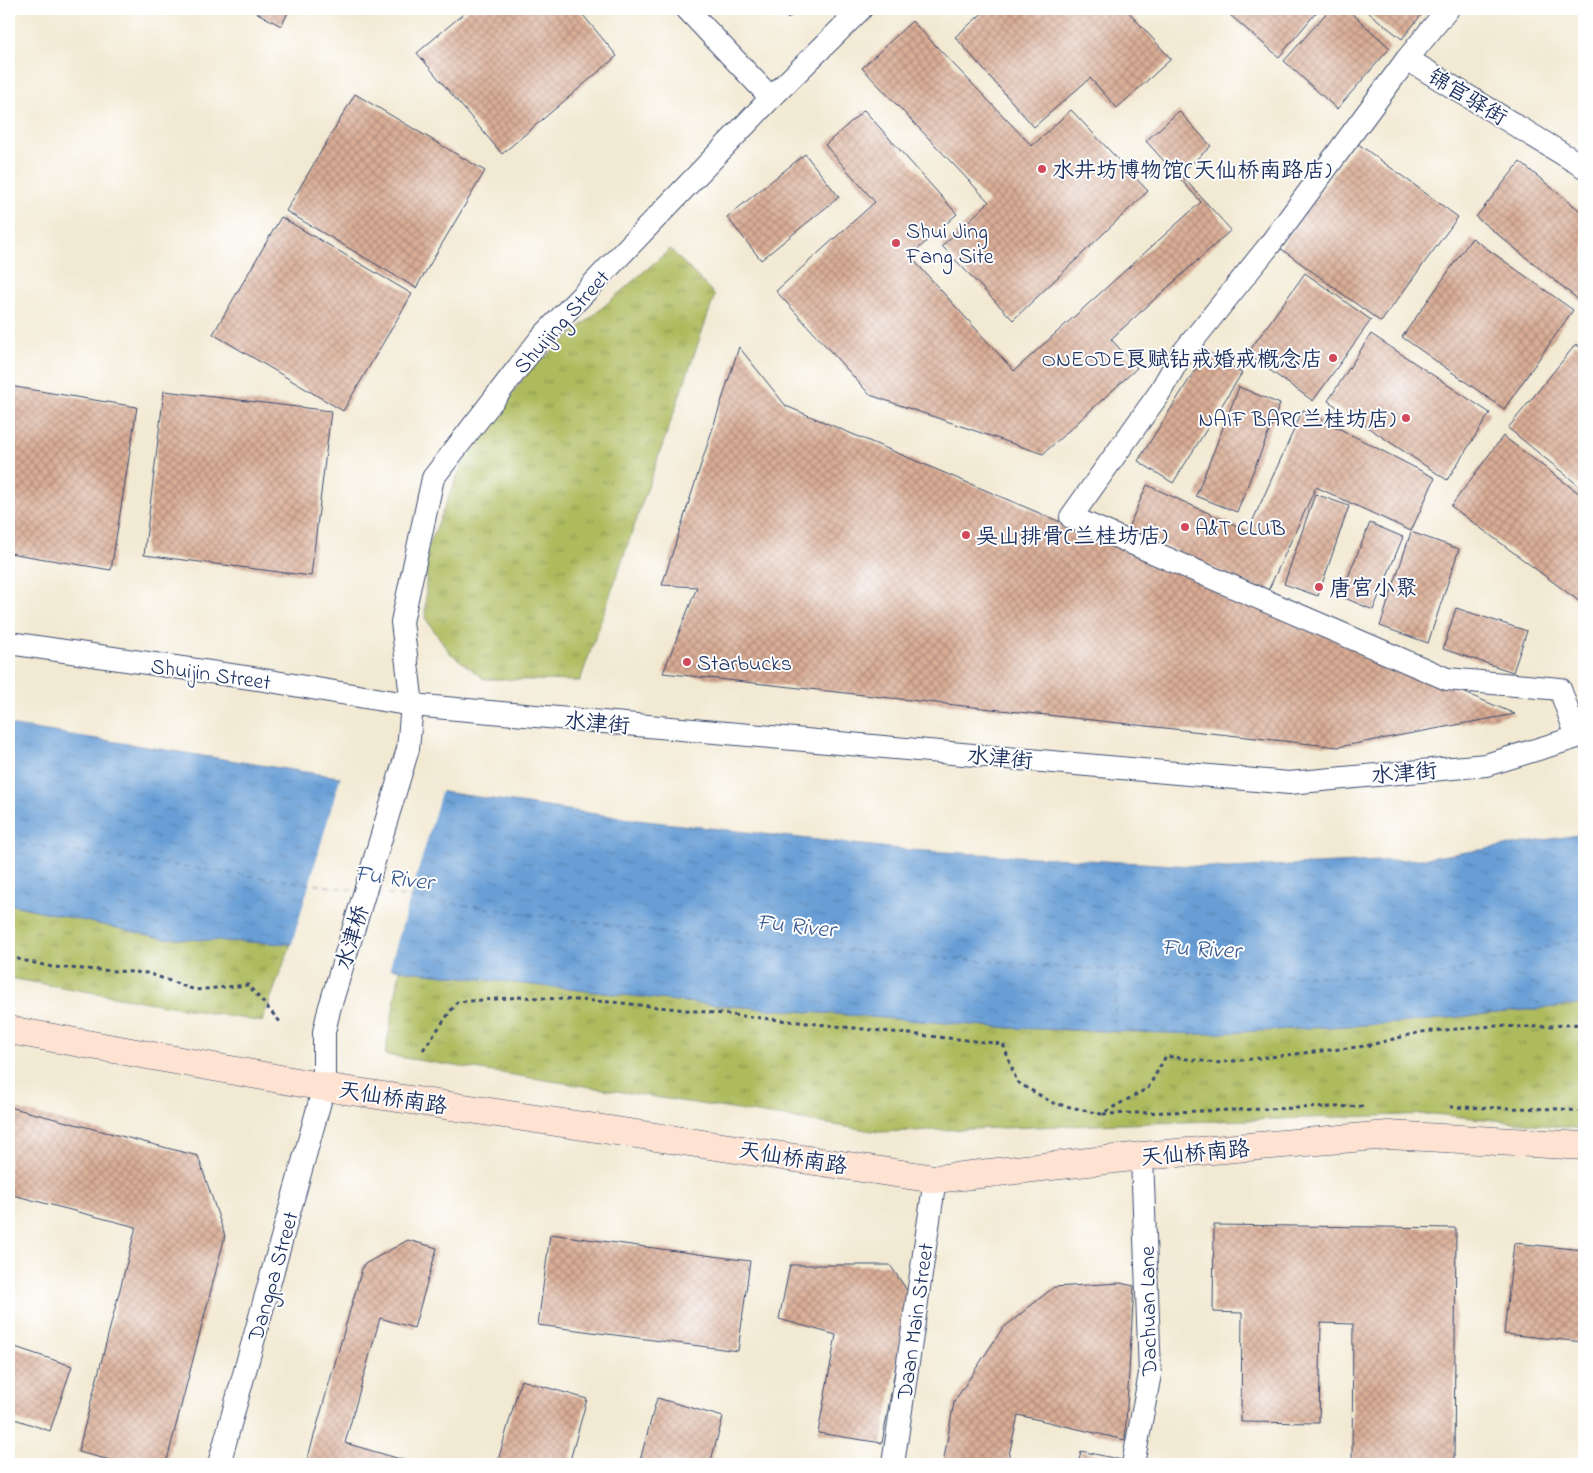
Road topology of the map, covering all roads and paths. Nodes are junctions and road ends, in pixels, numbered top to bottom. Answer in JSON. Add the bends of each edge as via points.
{"nodes":[{"id":1,"x":687,"y":9,"type":"edge"},
{"id":2,"x":861,"y":9,"type":"edge"},
{"id":3,"x":1448,"y":9,"type":"edge"},
{"id":4,"x":1406,"y":59,"type":"junction"},
{"id":5,"x":771,"y":98,"type":"junction"},
{"id":6,"x":1584,"y":167,"type":"edge"},
{"id":7,"x":9,"y":643,"type":"edge"},
{"id":8,"x":412,"y":705,"type":"junction"},
{"id":9,"x":1580,"y":736,"type":"edge"},
{"id":10,"x":408,"y":749,"type":"joint"},
{"id":11,"x":9,"y":957,"type":"edge"},
{"id":12,"x":281,"y":1023,"type":"dead end"},
{"id":13,"x":1584,"y":1024,"type":"edge"},
{"id":14,"x":9,"y":1030,"type":"edge"},
{"id":15,"x":423,"y":1050,"type":"dead end"},
{"id":16,"x":324,"y":1087,"type":"junction"},
{"id":17,"x":1584,"y":1146,"type":"edge"},
{"id":18,"x":1142,"y":1156,"type":"junction"},
{"id":19,"x":935,"y":1178,"type":"junction"},
{"id":20,"x":219,"y":1464,"type":"edge"},
{"id":21,"x":893,"y":1464,"type":"edge"},
{"id":22,"x":1133,"y":1464,"type":"edge"}],
"edges":[{"from":1,"to":5,"type":"street"},
{"from":2,"to":5,"type":"street","name":"Shuijing Street"},
{"from":3,"to":4,"type":"street","name":"锦官驿街"},
{"from":4,"to":6,"type":"street","name":"锦官驿街"},
{"from":4,"to":9,"type":"street","via":[[1268,247],[1181,356],[1158,395],[1072,517],[1446,679],[1560,689]]},
{"from":5,"to":8,"type":"street","name":"Shuijing Street","via":[[541,338],[433,478],[402,622]]},
{"from":7,"to":8,"type":"street","name":"Shuijin Street"},
{"from":8,"to":9,"type":"street","name":"水津街","via":[[1289,783],[1486,764]]},
{"from":8,"to":10,"type":"street","name":"Shuijing Street"},
{"from":10,"to":16,"type":"street","name":"水津桥","via":[[328,1010],[324,1032]]},
{"from":11,"to":12,"type":"path","via":[[52,967],[148,973],[195,990],[248,985]]},
{"from":13,"to":15,"type":"path","via":[[1421,1032],[1366,1046],[1216,1064],[1166,1056],[1148,1088],[1101,1114],[1053,1103],[1017,1082],[1003,1044],[612,1002],[522,997],[458,1002]]},
{"from":14,"to":16,"type":"main road","name":"天仙桥南路"},
{"from":16,"to":19,"type":"main road","name":"天仙桥南路"},
{"from":16,"to":20,"type":"street","name":"Dangpa Street"},
{"from":17,"to":18,"type":"main road","name":"天仙桥南路","via":[[1388,1135]]},
{"from":18,"to":19,"type":"main road","name":"天仙桥南路"},
{"from":18,"to":22,"type":"street","name":"Dachuan Lane","via":[[1150,1374]]},
{"from":19,"to":21,"type":"street","name":"Daan Main Street"}]}
